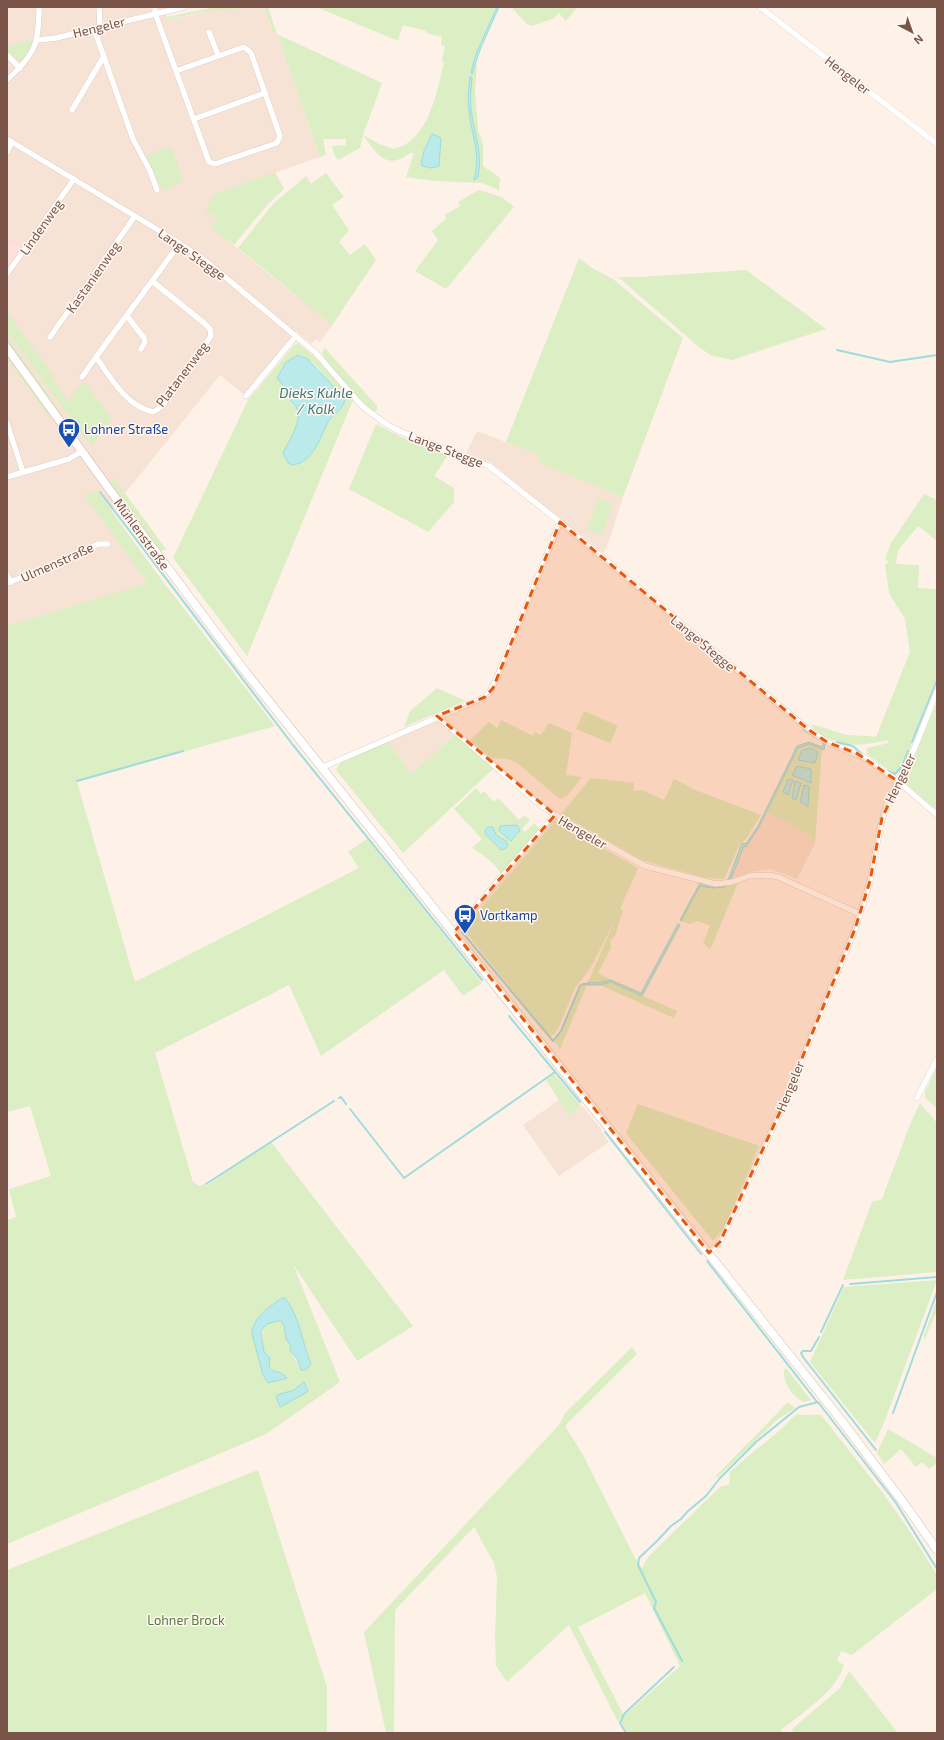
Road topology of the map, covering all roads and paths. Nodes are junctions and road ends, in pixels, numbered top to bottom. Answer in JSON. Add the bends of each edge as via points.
{"nodes":[{"id":1,"x":39,"y":7,"type":"edge"},
{"id":2,"x":99,"y":7,"type":"edge"},
{"id":3,"x":184,"y":7,"type":"edge"},
{"id":4,"x":760,"y":7,"type":"edge"},
{"id":5,"x":155,"y":10,"type":"edge"},
{"id":6,"x":100,"y":27,"type":"junction"},
{"id":7,"x":94,"y":29,"type":"junction"},
{"id":8,"x":209,"y":32,"type":"dead end"},
{"id":9,"x":37,"y":40,"type":"junction"},
{"id":10,"x":7,"y":55,"type":"edge"},
{"id":11,"x":104,"y":56,"type":"junction"},
{"id":12,"x":218,"y":56,"type":"junction"},
{"id":13,"x":20,"y":68,"type":"junction"},
{"id":14,"x":176,"y":70,"type":"junction"},
{"id":15,"x":7,"y":80,"type":"edge"},
{"id":16,"x":265,"y":93,"type":"junction"},
{"id":17,"x":72,"y":110,"type":"dead end"},
{"id":18,"x":194,"y":119,"type":"junction"},
{"id":19,"x":10,"y":140,"type":"edge"},
{"id":20,"x":937,"y":144,"type":"edge"},
{"id":21,"x":7,"y":152,"type":"edge"},
{"id":22,"x":74,"y":179,"type":"junction"},
{"id":23,"x":157,"y":190,"type":"dead end"},
{"id":24,"x":135,"y":216,"type":"junction"},
{"id":25,"x":180,"y":243,"type":"junction"},
{"id":26,"x":7,"y":274,"type":"edge"},
{"id":27,"x":152,"y":281,"type":"junction"},
{"id":28,"x":127,"y":316,"type":"junction"},
{"id":29,"x":296,"y":336,"type":"junction"},
{"id":30,"x":50,"y":338,"type":"dead end"},
{"id":31,"x":7,"y":348,"type":"edge"},
{"id":32,"x":141,"y":349,"type":"dead end"},
{"id":33,"x":96,"y":358,"type":"junction"},
{"id":34,"x":82,"y":377,"type":"dead end"},
{"id":35,"x":246,"y":396,"type":"dead end"},
{"id":36,"x":7,"y":423,"type":"edge"},
{"id":37,"x":82,"y":451,"type":"junction"},
{"id":38,"x":23,"y":472,"type":"junction"},
{"id":39,"x":7,"y":477,"type":"edge"},
{"id":40,"x":560,"y":522,"type":"junction"},
{"id":41,"x":108,"y":544,"type":"dead end"},
{"id":42,"x":7,"y":575,"type":"edge"},
{"id":43,"x":9,"y":583,"type":"edge"},
{"id":44,"x":937,"y":691,"type":"edge"},
{"id":45,"x":437,"y":716,"type":"junction"},
{"id":46,"x":321,"y":768,"type":"junction"},
{"id":47,"x":899,"y":782,"type":"junction"},
{"id":48,"x":554,"y":815,"type":"junction"},
{"id":49,"x":937,"y":815,"type":"edge"},
{"id":50,"x":860,"y":914,"type":"junction"},
{"id":51,"x":454,"y":932,"type":"junction"},
{"id":52,"x":937,"y":1059,"type":"edge"},
{"id":53,"x":917,"y":1098,"type":"dead end"},
{"id":54,"x":709,"y":1253,"type":"junction"},
{"id":55,"x":937,"y":1550,"type":"edge"}],
"edges":[{"from":1,"to":9,"type":"street"},
{"from":2,"to":6,"type":"street"},
{"from":3,"to":5,"type":"street","name":"Hengeler"},
{"from":4,"to":20,"type":"street","name":"Hengeler"},
{"from":5,"to":6,"type":"street","name":"Hengeler"},
{"from":5,"to":14,"type":"street"},
{"from":6,"to":7,"type":"street","name":"Hengeler"},
{"from":7,"to":9,"type":"street","name":"Hengeler"},
{"from":7,"to":11,"type":"street"},
{"from":8,"to":12,"type":"street"},
{"from":9,"to":13,"type":"street"},
{"from":10,"to":13,"type":"street"},
{"from":11,"to":17,"type":"street"},
{"from":11,"to":23,"type":"street","via":[[133,139]]},
{"from":12,"to":14,"type":"street"},
{"from":12,"to":16,"type":"street","via":[[244,47],[251,53]]},
{"from":13,"to":15,"type":"street"},
{"from":14,"to":18,"type":"street"},
{"from":16,"to":18,"type":"street"},
{"from":16,"to":18,"type":"street","via":[[280,136],[276,143],[215,164],[209,162]]},
{"from":19,"to":21,"type":"street"},
{"from":19,"to":22,"type":"street","name":"Lange Stegge"},
{"from":22,"to":24,"type":"street","name":"Lange Stegge"},
{"from":22,"to":26,"type":"street","name":"Lindenweg"},
{"from":24,"to":25,"type":"street","name":"Lange Stegge"},
{"from":24,"to":30,"type":"street","name":"Kastanienweg"},
{"from":25,"to":27,"type":"street"},
{"from":25,"to":29,"type":"street","name":"Lange Stegge","via":[[217,269]]},
{"from":27,"to":28,"type":"street"},
{"from":27,"to":33,"type":"street","name":"Platanenweg","via":[[204,323],[210,329],[211,336],[166,400],[153,412],[129,401]]},
{"from":28,"to":32,"type":"street","via":[[144,338]]},
{"from":28,"to":33,"type":"street"},
{"from":29,"to":35,"type":"street"},
{"from":29,"to":40,"type":"street","name":"Lange Stegge","via":[[316,354],[362,406],[386,424],[489,466]]},
{"from":31,"to":37,"type":"main road","name":"Mühlenstraße"},
{"from":33,"to":34,"type":"street"},
{"from":36,"to":38,"type":"street"},
{"from":37,"to":38,"type":"street","via":[[69,459]]},
{"from":37,"to":46,"type":"main road","name":"Mühlenstraße","via":[[171,574]]},
{"from":38,"to":39,"type":"street"},
{"from":40,"to":45,"type":"street","via":[[493,688],[485,697]]},
{"from":40,"to":47,"type":"street","name":"Lange Stegge","via":[[809,730],[827,742],[858,754]]},
{"from":41,"to":43,"type":"street","name":"Ulmenstraße","via":[[98,544],[63,562]]},
{"from":42,"to":43,"type":"street"},
{"from":44,"to":47,"type":"street","name":"Hengeler"},
{"from":45,"to":46,"type":"street"},
{"from":45,"to":48,"type":"street","name":"Hengeler"},
{"from":46,"to":51,"type":"main road","name":"Mühlenstraße"},
{"from":47,"to":49,"type":"street","name":"Lange Stegge"},
{"from":47,"to":50,"type":"street","name":"Hengeler","via":[[882,818],[870,882]]},
{"from":48,"to":50,"type":"street","name":"Hengeler","via":[[653,869],[716,884],[754,875],[778,877]]},
{"from":48,"to":51,"type":"street","name":"Hengeler"},
{"from":50,"to":54,"type":"street","name":"Hengeler","via":[[780,1112],[720,1242]]},
{"from":51,"to":54,"type":"main road","name":"Mühlenstraße"},
{"from":52,"to":53,"type":"street"},
{"from":54,"to":55,"type":"main road","name":"Mühlenstraße","via":[[872,1459]]}]}
